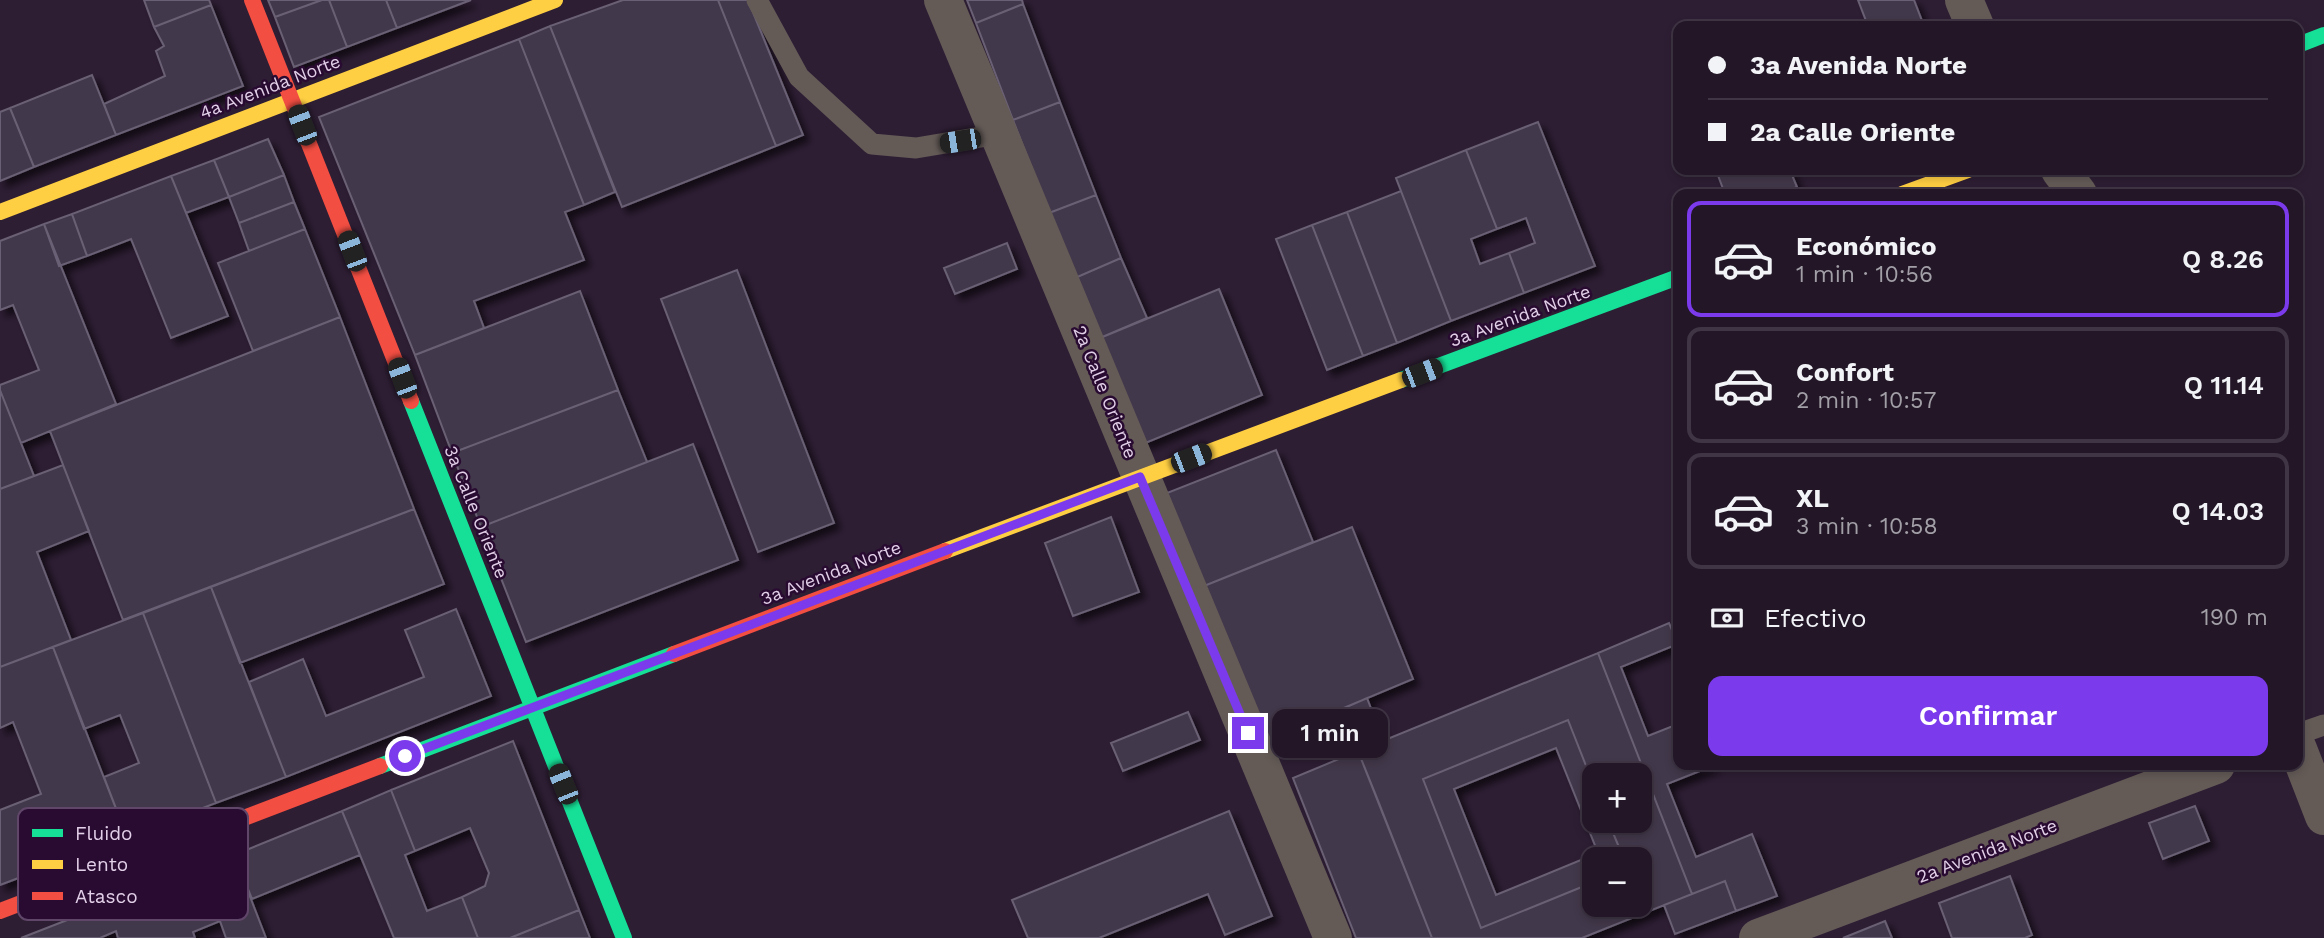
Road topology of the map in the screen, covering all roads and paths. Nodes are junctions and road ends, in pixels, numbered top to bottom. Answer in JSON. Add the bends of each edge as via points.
{"nodes":[{"id":1,"x":252,"y":0,"type":"edge"},
{"id":2,"x":555,"y":0,"type":"edge"},
{"id":3,"x":757,"y":0,"type":"edge"},
{"id":4,"x":943,"y":0,"type":"edge"},
{"id":5,"x":1964,"y":0,"type":"edge"},
{"id":6,"x":1973,"y":21,"type":"edge"},
{"id":7,"x":2324,"y":34,"type":"edge"},
{"id":8,"x":2303,"y":43,"type":"edge"},
{"id":9,"x":292,"y":99,"type":"junction"},
{"id":10,"x":999,"y":134,"type":"junction"},
{"id":11,"x":1954,"y":175,"type":"edge"},
{"id":12,"x":1916,"y":189,"type":"edge"},
{"id":13,"x":0,"y":212,"type":"edge"},
{"id":14,"x":1673,"y":279,"type":"edge"},
{"id":15,"x":1140,"y":477,"type":"junction"},
{"id":16,"x":532,"y":707,"type":"junction"},
{"id":17,"x":2324,"y":725,"type":"edge"},
{"id":18,"x":2303,"y":732,"type":"edge"},
{"id":19,"x":2303,"y":762,"type":"edge"},
{"id":20,"x":2203,"y":770,"type":"edge"},
{"id":21,"x":248,"y":816,"type":"edge"},
{"id":22,"x":2324,"y":816,"type":"edge"},
{"id":23,"x":18,"y":904,"type":"edge"},
{"id":24,"x":0,"y":911,"type":"edge"},
{"id":25,"x":624,"y":938,"type":"edge"},
{"id":26,"x":1334,"y":938,"type":"edge"},
{"id":27,"x":1758,"y":938,"type":"edge"}],
"edges":[{"from":1,"to":9,"type":"street","name":"3a Calle Oriente"},
{"from":2,"to":9,"type":"street","name":"4a Avenida Norte"},
{"from":3,"to":10,"type":"lane","via":[[799,77],[872,144],[916,148]]},
{"from":4,"to":10,"type":"street","name":"2a Calle Oriente"},
{"from":5,"to":6,"type":"street"},
{"from":7,"to":8,"type":"street"},
{"from":9,"to":13,"type":"street","name":"4a Avenida Norte"},
{"from":9,"to":16,"type":"street","name":"3a Calle Oriente"},
{"from":10,"to":15,"type":"street","name":"2a Calle Oriente"},
{"from":11,"to":12,"type":"street"},
{"from":14,"to":15,"type":"street","name":"3a Avenida Norte"},
{"from":15,"to":16,"type":"street","name":"3a Avenida Norte"},
{"from":15,"to":26,"type":"street","name":"2a Calle Oriente"},
{"from":16,"to":21,"type":"street","name":"3a Avenida Norte"},
{"from":16,"to":25,"type":"street","name":"3a Calle Oriente"},
{"from":17,"to":18,"type":"lane"},
{"from":19,"to":22,"type":"street"},
{"from":20,"to":27,"type":"street","name":"2a Avenida Norte"},
{"from":23,"to":24,"type":"street","name":"3a Avenida Norte"}]}
